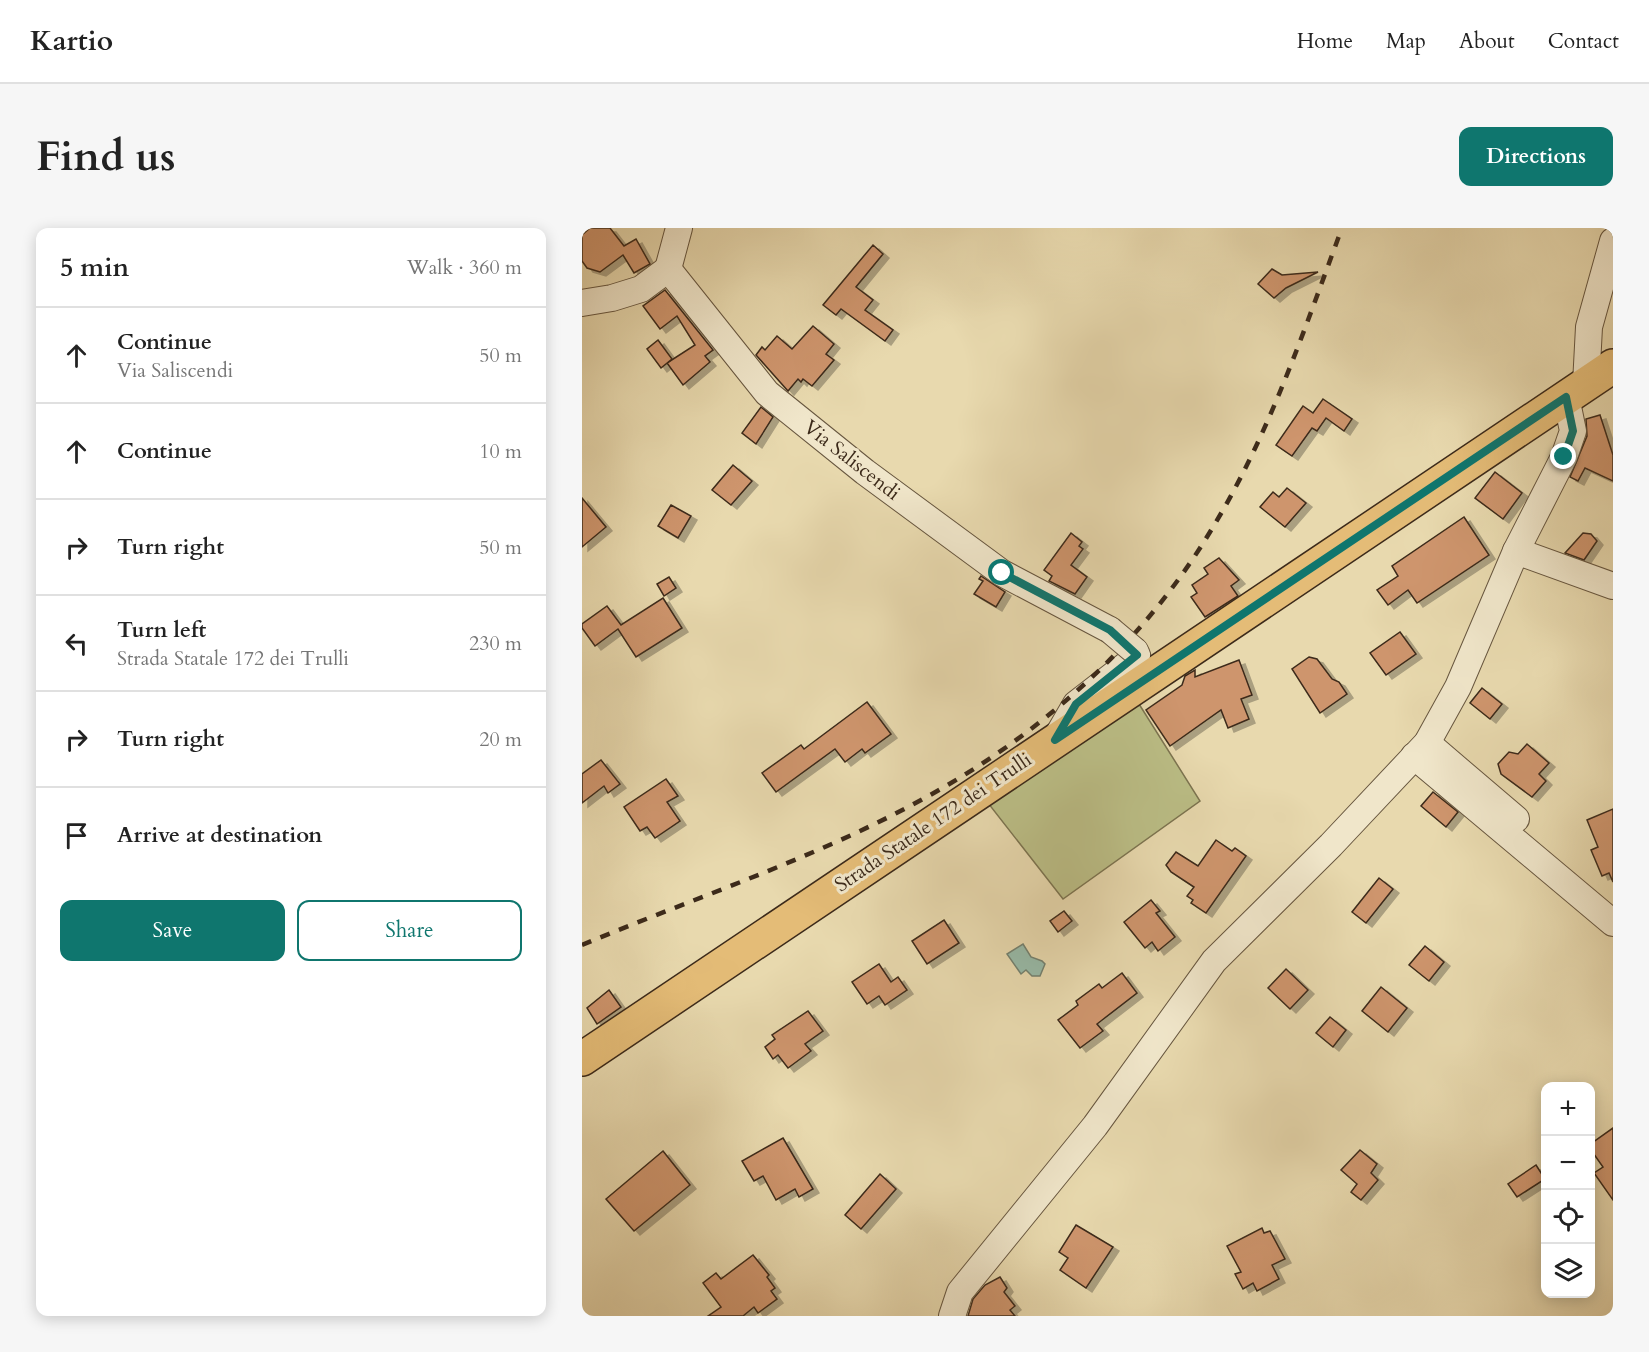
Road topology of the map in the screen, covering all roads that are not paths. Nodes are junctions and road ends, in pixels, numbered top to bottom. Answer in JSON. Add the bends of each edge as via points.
{"nodes":[{"id":1,"x":679,"y":228,"type":"edge"},
{"id":2,"x":1613,"y":241,"type":"edge"},
{"id":3,"x":668,"y":269,"type":"junction"},
{"id":4,"x":582,"y":303,"type":"edge"},
{"id":5,"x":1613,"y":366,"type":"edge"},
{"id":6,"x":1576,"y":391,"type":"junction"},
{"id":7,"x":1516,"y":551,"type":"junction"},
{"id":8,"x":1613,"y":586,"type":"edge"},
{"id":9,"x":1055,"y":740,"type":"junction"},
{"id":10,"x":1421,"y":749,"type":"junction"},
{"id":11,"x":1613,"y":902,"type":"edge"},
{"id":12,"x":1613,"y":923,"type":"edge"},
{"id":13,"x":582,"y":1059,"type":"edge"},
{"id":14,"x":952,"y":1316,"type":"edge"}],
"edges":[{"from":1,"to":3,"type":"street"},
{"from":2,"to":6,"type":"street"},
{"from":3,"to":4,"type":"street","via":[[641,289]]},
{"from":3,"to":9,"type":"street","name":"Via Saliscendi","bridge":true,"via":[[766,393],[1002,573],[1110,630],[1135,651],[1134,659],[1076,704]]},
{"from":5,"to":6,"type":"main road","name":"Strada Statale 172 dei Trulli"},
{"from":6,"to":7,"type":"street","via":[[1573,431],[1564,457]]},
{"from":6,"to":9,"type":"main road","name":"Strada Statale 172 dei Trulli"},
{"from":7,"to":8,"type":"street"},
{"from":7,"to":10,"type":"street","via":[[1482,635]]},
{"from":9,"to":13,"type":"main road","name":"Strada Statale 172 dei Trulli"},
{"from":10,"to":11,"type":"street"},
{"from":10,"to":12,"type":"street"},
{"from":10,"to":14,"type":"street","via":[[1214,961],[1095,1126],[960,1292]]}]}
